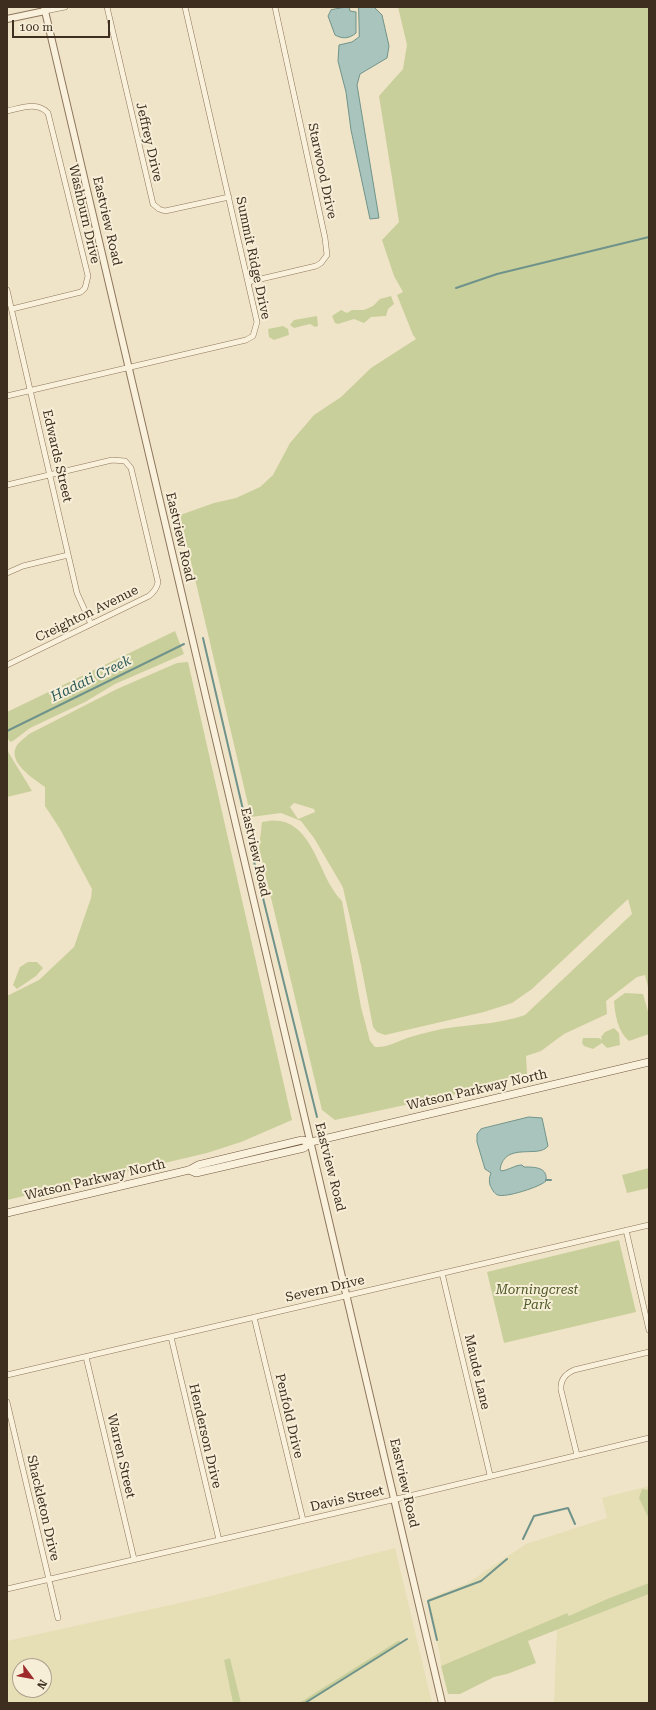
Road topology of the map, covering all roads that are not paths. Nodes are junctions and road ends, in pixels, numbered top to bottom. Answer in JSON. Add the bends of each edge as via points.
{"nodes":[{"id":1,"x":65,"y":7,"type":"edge"},
{"id":2,"x":107,"y":7,"type":"edge"},
{"id":3,"x":185,"y":7,"type":"edge"},
{"id":4,"x":275,"y":7,"type":"edge"},
{"id":5,"x":45,"y":9,"type":"edge"},
{"id":6,"x":7,"y":19,"type":"edge"},
{"id":7,"x":7,"y":111,"type":"edge"},
{"id":8,"x":228,"y":197,"type":"junction"},
{"id":9,"x":248,"y":282,"type":"junction"},
{"id":10,"x":7,"y":290,"type":"edge"},
{"id":11,"x":12,"y":309,"type":"junction"},
{"id":12,"x":129,"y":368,"type":"junction"},
{"id":13,"x":31,"y":391,"type":"junction"},
{"id":14,"x":7,"y":396,"type":"edge"},
{"id":15,"x":50,"y":475,"type":"junction"},
{"id":16,"x":7,"y":485,"type":"edge"},
{"id":17,"x":68,"y":555,"type":"junction"},
{"id":18,"x":7,"y":573,"type":"edge"},
{"id":19,"x":92,"y":624,"type":"junction"},
{"id":20,"x":7,"y":665,"type":"edge"},
{"id":21,"x":649,"y":1062,"type":"edge"},
{"id":22,"x":311,"y":1142,"type":"junction"},
{"id":23,"x":7,"y":1214,"type":"edge"},
{"id":24,"x":649,"y":1225,"type":"edge"},
{"id":25,"x":626,"y":1230,"type":"junction"},
{"id":26,"x":442,"y":1273,"type":"junction"},
{"id":27,"x":348,"y":1295,"type":"junction"},
{"id":28,"x":254,"y":1317,"type":"junction"},
{"id":29,"x":649,"y":1330,"type":"edge"},
{"id":30,"x":170,"y":1337,"type":"junction"},
{"id":31,"x":649,"y":1352,"type":"edge"},
{"id":32,"x":86,"y":1357,"type":"junction"},
{"id":33,"x":7,"y":1375,"type":"edge"},
{"id":34,"x":7,"y":1402,"type":"edge"},
{"id":35,"x":649,"y":1438,"type":"edge"},
{"id":36,"x":577,"y":1455,"type":"junction"},
{"id":37,"x":490,"y":1475,"type":"junction"},
{"id":38,"x":395,"y":1499,"type":"junction"},
{"id":39,"x":303,"y":1520,"type":"junction"},
{"id":40,"x":219,"y":1540,"type":"junction"},
{"id":41,"x":134,"y":1559,"type":"junction"},
{"id":42,"x":49,"y":1579,"type":"junction"},
{"id":43,"x":7,"y":1589,"type":"edge"},
{"id":44,"x":58,"y":1618,"type":"dead end"},
{"id":45,"x":442,"y":1703,"type":"edge"}],
"edges":[{"from":1,"to":5,"type":"street"},
{"from":2,"to":8,"type":"street","name":"Jeffrey Drive","via":[[152,204],[165,211]]},
{"from":3,"to":8,"type":"street","name":"Summit Ridge Drive"},
{"from":4,"to":9,"type":"street","name":"Starwood Drive","via":[[328,254],[316,266]]},
{"from":5,"to":6,"type":"street"},
{"from":5,"to":12,"type":"street","name":"Eastview Road"},
{"from":7,"to":11,"type":"street","name":"Washburn Drive","via":[[39,106],[48,113],[88,276],[85,288],[81,292]]},
{"from":8,"to":9,"type":"street","name":"Summit Ridge Drive"},
{"from":9,"to":12,"type":"street","name":"Summit Ridge Drive","via":[[257,322],[250,339]]},
{"from":10,"to":11,"type":"street","name":"Edwards Street"},
{"from":11,"to":13,"type":"street","name":"Edwards Street"},
{"from":12,"to":13,"type":"street","name":"Summit Ridge Drive"},
{"from":12,"to":22,"type":"street","name":"Eastview Road"},
{"from":13,"to":14,"type":"street","name":"Summit Ridge Drive"},
{"from":13,"to":15,"type":"street","name":"Edwards Street"},
{"from":15,"to":16,"type":"street"},
{"from":15,"to":17,"type":"street","name":"Edwards Street"},
{"from":15,"to":19,"type":"street","name":"Creighton Avenue","via":[[112,460],[125,461],[131,468],[158,586],[149,596]]},
{"from":17,"to":18,"type":"street","via":[[22,566]]},
{"from":17,"to":19,"type":"street","name":"Edwards Street","via":[[77,593]]},
{"from":19,"to":20,"type":"street","name":"Creighton Avenue"},
{"from":21,"to":22,"type":"main road","name":"Watson Parkway North"},
{"from":22,"to":23,"type":"main road","name":"Watson Parkway North","via":[[302,1140]]},
{"from":22,"to":27,"type":"street","name":"Eastview Road"},
{"from":24,"to":25,"type":"street","name":"Severn Drive"},
{"from":25,"to":26,"type":"street","name":"Severn Drive"},
{"from":25,"to":29,"type":"street"},
{"from":26,"to":27,"type":"street","name":"Severn Drive"},
{"from":26,"to":37,"type":"street","name":"Maude Lane"},
{"from":27,"to":28,"type":"street","name":"Severn Drive"},
{"from":27,"to":38,"type":"street","name":"Eastview Road"},
{"from":28,"to":30,"type":"street","name":"Severn Drive"},
{"from":28,"to":39,"type":"street","name":"Penfold Drive"},
{"from":30,"to":32,"type":"street","name":"Severn Drive"},
{"from":30,"to":40,"type":"street","name":"Henderson Drive"},
{"from":31,"to":36,"type":"street","via":[[574,1370],[565,1375],[561,1390]]},
{"from":32,"to":33,"type":"street","name":"Severn Drive"},
{"from":32,"to":41,"type":"street","name":"Warren Street"},
{"from":34,"to":42,"type":"street","name":"Shackleton Drive"},
{"from":35,"to":36,"type":"street","name":"Davis Street"},
{"from":36,"to":37,"type":"street","name":"Davis Street"},
{"from":37,"to":38,"type":"street","name":"Davis Street"},
{"from":38,"to":39,"type":"street","name":"Davis Street"},
{"from":38,"to":45,"type":"street","name":"Eastview Road"},
{"from":39,"to":40,"type":"street","name":"Davis Street"},
{"from":40,"to":41,"type":"street","name":"Davis Street"},
{"from":41,"to":42,"type":"street","name":"Davis Street"},
{"from":42,"to":43,"type":"street","name":"Davis Street"},
{"from":42,"to":44,"type":"street","name":"Shackleton Drive"}]}
